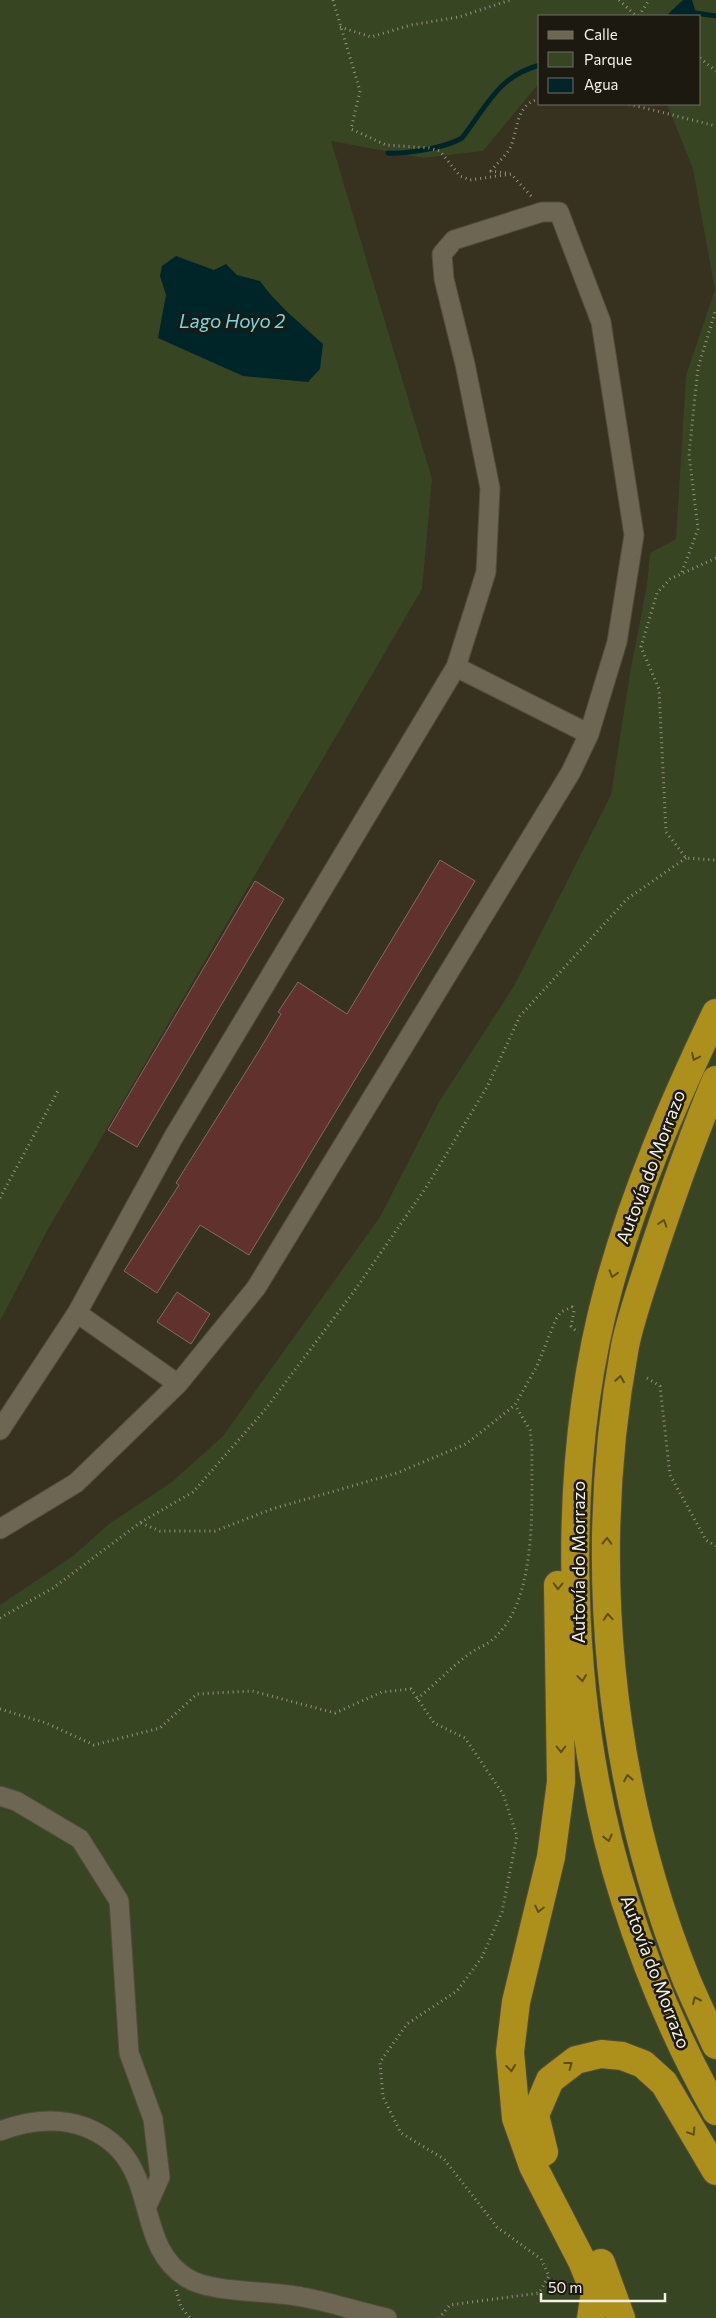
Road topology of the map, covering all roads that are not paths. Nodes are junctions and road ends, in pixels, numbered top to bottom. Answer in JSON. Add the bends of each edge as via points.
{"nodes":[{"id":1,"x":456,"y":667,"type":"junction"},
{"id":2,"x":589,"y":734,"type":"junction"},
{"id":3,"x":716,"y":1012,"type":"edge"},
{"id":4,"x":716,"y":1080,"type":"edge"},
{"id":5,"x":77,"y":1313,"type":"junction"},
{"id":6,"x":586,"y":1347,"type":"junction"},
{"id":7,"x":178,"y":1384,"type":"junction"},
{"id":8,"x":0,"y":1430,"type":"edge"},
{"id":9,"x":0,"y":1529,"type":"edge"},
{"id":10,"x":0,"y":1796,"type":"edge"},
{"id":11,"x":716,"y":2045,"type":"edge"},
{"id":12,"x":716,"y":2112,"type":"edge"},
{"id":13,"x":0,"y":2131,"type":"edge"},
{"id":14,"x":716,"y":2171,"type":"edge"},
{"id":15,"x":147,"y":2206,"type":"junction"},
{"id":16,"x":387,"y":2318,"type":"edge"},
{"id":17,"x":590,"y":2318,"type":"edge"},
{"id":18,"x":621,"y":2318,"type":"edge"}],
"edges":[{"from":1,"to":2,"type":"street"},
{"from":1,"to":2,"type":"street","via":[[486,572],[490,488],[444,279],[442,254],[454,240],[542,212],[559,212],[601,322],[634,535],[617,642]]},
{"from":1,"to":5,"type":"street","via":[[173,1138]]},
{"from":2,"to":7,"type":"street","via":[[571,772],[256,1288]]},
{"from":3,"to":6,"type":"highway","name":"Autovía do Morrazo","one_way":true,"via":[[650,1160]]},
{"from":11,"to":4,"type":"highway","name":"Autovía do Morrazo","one_way":true,"via":[[687,1980],[660,1902],[632,1800],[614,1698],[606,1590],[613,1428],[626,1343],[685,1155]]},
{"from":5,"to":7,"type":"street"},
{"from":5,"to":8,"type":"street"},
{"from":6,"to":12,"type":"highway","name":"Autovía do Morrazo","one_way":true,"via":[[576,1516],[577,1617],[588,1737],[607,1833],[642,1951],[674,2027]]},
{"from":6,"to":17,"type":"highway","one_way":true,"via":[[577,1382],[565,1469],[558,1587],[561,1782],[551,1857],[516,2002],[510,2052],[516,2118],[533,2166],[595,2293]]},
{"from":7,"to":9,"type":"street","via":[[76,1483]]},
{"from":10,"to":15,"type":"street","via":[[16,1800],[80,1839],[119,1901],[129,2053],[153,2119],[160,2177]]},
{"from":13,"to":15,"type":"street","via":[[30,2123],[56,2121],[74,2123],[111,2140],[122,2150],[140,2183]]},
{"from":18,"to":14,"type":"highway","one_way":true,"via":[[593,2246],[546,2160],[536,2116],[550,2080],[576,2060],[601,2054],[622,2056],[642,2064],[664,2083]]},
{"from":15,"to":16,"type":"street","via":[[163,2254],[173,2268],[188,2278],[216,2287],[302,2297]]}]}
